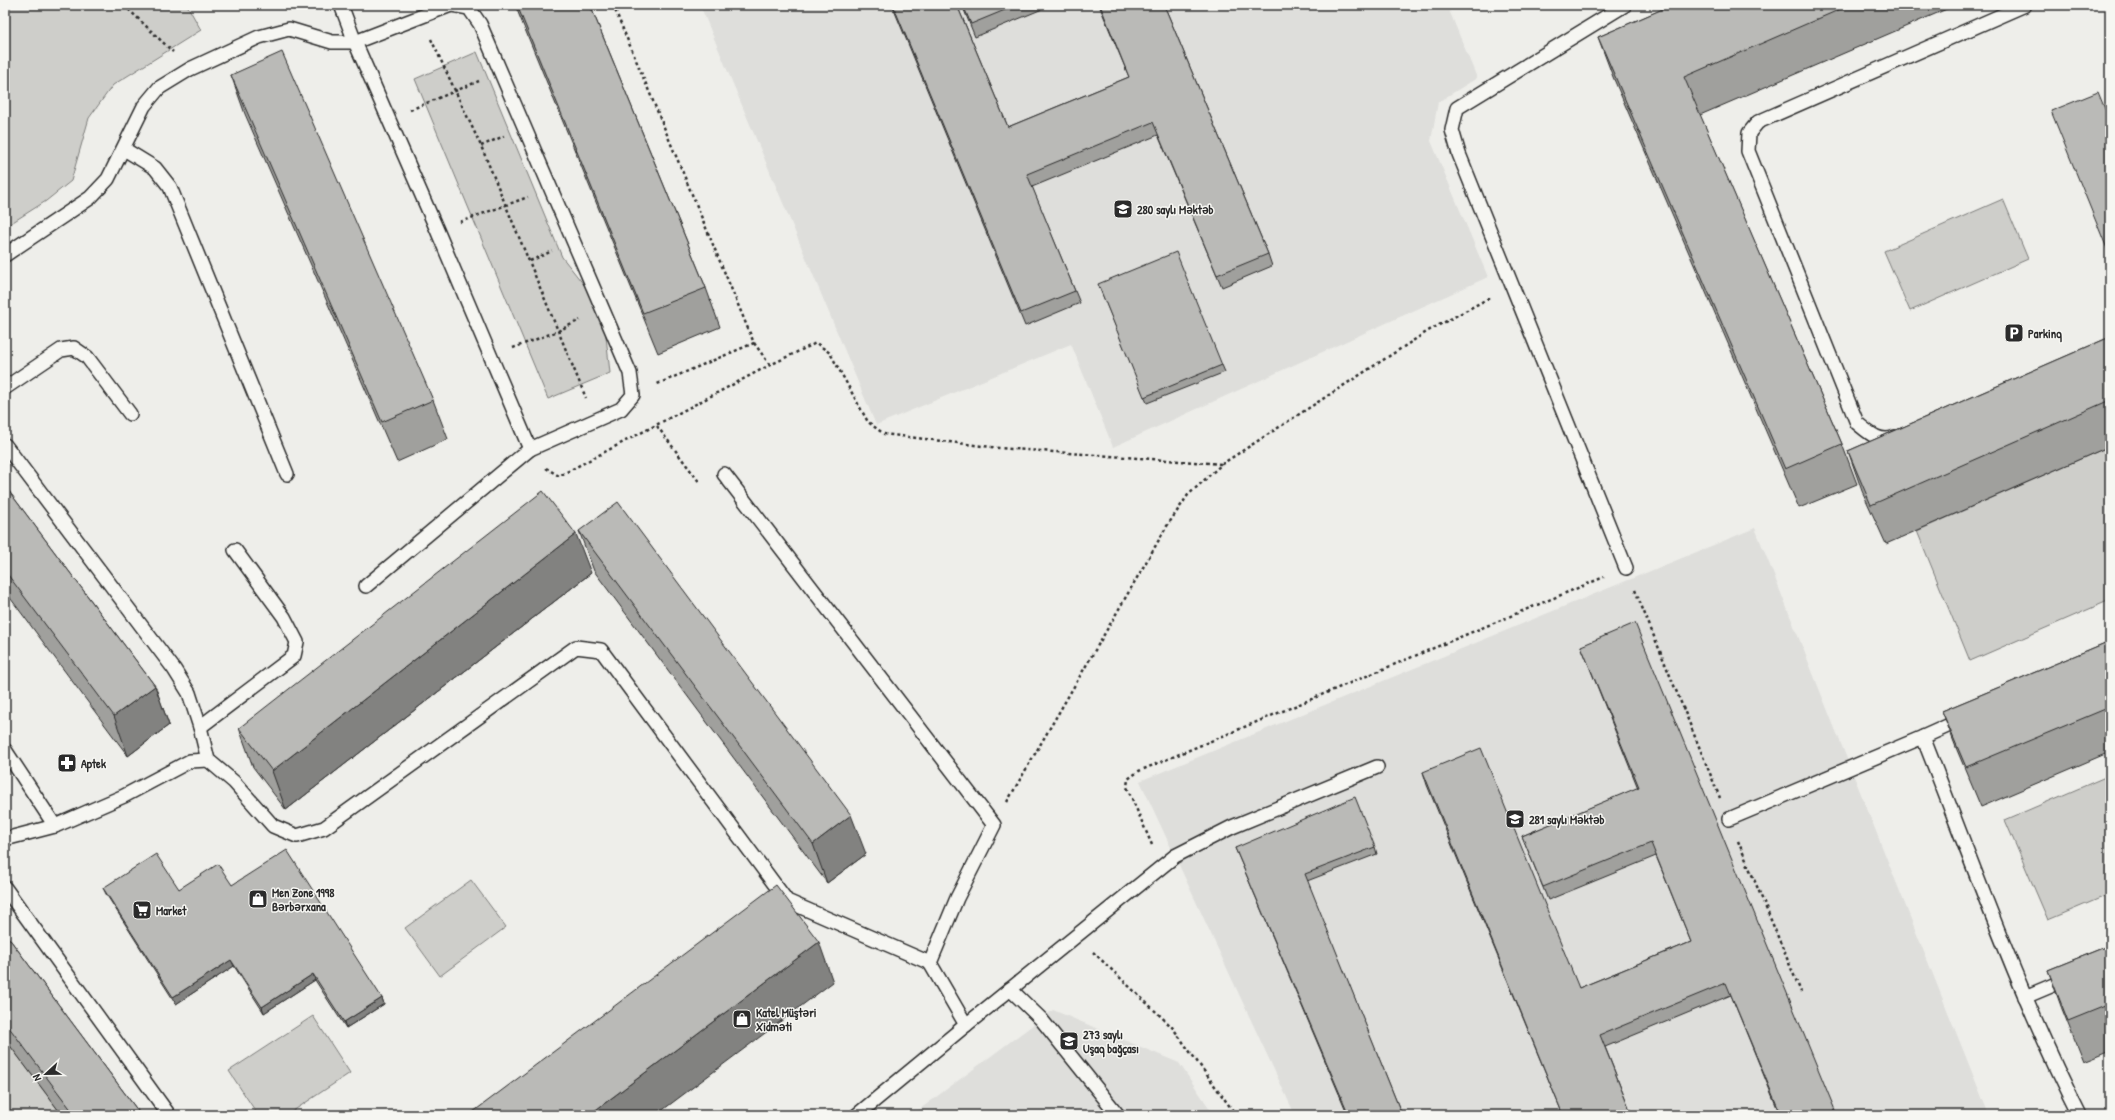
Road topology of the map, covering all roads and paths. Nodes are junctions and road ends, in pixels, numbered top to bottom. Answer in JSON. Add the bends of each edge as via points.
{"nodes":[{"id":1,"x":11,"y":5,"type":"edge"},
{"id":2,"x":124,"y":5,"type":"edge"},
{"id":3,"x":341,"y":5,"type":"edge"},
{"id":4,"x":451,"y":5,"type":"edge"},
{"id":5,"x":613,"y":5,"type":"edge"},
{"id":6,"x":1625,"y":5,"type":"edge"},
{"id":7,"x":2026,"y":5,"type":"edge"},
{"id":8,"x":5,"y":11,"type":"edge"},
{"id":9,"x":421,"y":17,"type":"junction"},
{"id":10,"x":355,"y":42,"type":"junction"},
{"id":11,"x":190,"y":69,"type":"junction"},
{"id":12,"x":481,"y":80,"type":"dead end"},
{"id":13,"x":456,"y":90,"type":"junction"},
{"id":14,"x":388,"y":119,"type":"junction"},
{"id":15,"x":504,"y":136,"type":"dead end"},
{"id":16,"x":480,"y":146,"type":"junction"},
{"id":17,"x":124,"y":149,"type":"junction"},
{"id":18,"x":551,"y":189,"type":"junction"},
{"id":19,"x":505,"y":206,"type":"junction"},
{"id":20,"x":437,"y":230,"type":"junction"},
{"id":21,"x":554,"y":250,"type":"dead end"},
{"id":22,"x":5,"y":255,"type":"edge"},
{"id":23,"x":530,"y":261,"type":"junction"},
{"id":24,"x":1512,"y":285,"type":"junction"},
{"id":25,"x":603,"y":309,"type":"junction"},
{"id":26,"x":558,"y":331,"type":"junction"},
{"id":27,"x":754,"y":343,"type":"junction"},
{"id":28,"x":490,"y":356,"type":"junction"},
{"id":29,"x":770,"y":365,"type":"junction"},
{"id":30,"x":5,"y":388,"type":"edge"},
{"id":31,"x":633,"y":395,"type":"junction"},
{"id":32,"x":130,"y":414,"type":"dead end"},
{"id":33,"x":595,"y":420,"type":"junction"},
{"id":34,"x":1905,"y":433,"type":"edge"},
{"id":35,"x":5,"y":445,"type":"edge"},
{"id":36,"x":530,"y":449,"type":"junction"},
{"id":37,"x":1222,"y":464,"type":"junction"},
{"id":38,"x":287,"y":474,"type":"dead end"},
{"id":39,"x":724,"y":474,"type":"dead end"},
{"id":40,"x":235,"y":550,"type":"dead end"},
{"id":41,"x":1626,"y":568,"type":"junction"},
{"id":42,"x":366,"y":586,"type":"dead end"},
{"id":43,"x":1973,"y":714,"type":"edge"},
{"id":44,"x":200,"y":726,"type":"junction"},
{"id":45,"x":1922,"y":737,"type":"junction"},
{"id":46,"x":5,"y":750,"type":"edge"},
{"id":47,"x":208,"y":760,"type":"junction"},
{"id":48,"x":1377,"y":767,"type":"dead end"},
{"id":49,"x":1729,"y":819,"type":"junction"},
{"id":50,"x":994,"y":825,"type":"junction"},
{"id":51,"x":55,"y":826,"type":"junction"},
{"id":52,"x":5,"y":839,"type":"edge"},
{"id":53,"x":1162,"y":867,"type":"junction"},
{"id":54,"x":5,"y":888,"type":"edge"},
{"id":55,"x":787,"y":901,"type":"junction"},
{"id":56,"x":774,"y":910,"type":"edge"},
{"id":57,"x":1076,"y":936,"type":"junction"},
{"id":58,"x":930,"y":963,"type":"junction"},
{"id":59,"x":2082,"y":972,"type":"edge"},
{"id":60,"x":1010,"y":989,"type":"junction"},
{"id":61,"x":1801,"y":992,"type":"dead end"},
{"id":62,"x":2025,"y":997,"type":"junction"},
{"id":63,"x":966,"y":1025,"type":"junction"},
{"id":64,"x":169,"y":1115,"type":"edge"},
{"id":65,"x":857,"y":1115,"type":"edge"},
{"id":66,"x":1118,"y":1115,"type":"edge"},
{"id":67,"x":1236,"y":1115,"type":"edge"},
{"id":68,"x":2080,"y":1115,"type":"edge"}],
"edges":[{"from":1,"to":8,"type":"path"},
{"from":2,"to":11,"type":"path"},
{"from":3,"to":10,"type":"lane"},
{"from":4,"to":9,"type":"lane"},
{"from":4,"to":18,"type":"lane","via":[[469,8],[480,24]]},
{"from":5,"to":27,"type":"path"},
{"from":6,"to":24,"type":"lane","via":[[1457,108],[1452,130],[1457,148]]},
{"from":7,"to":34,"type":"lane","via":[[1758,122],[1749,132],[1748,151],[1857,423],[1875,437],[1891,439]]},
{"from":9,"to":10,"type":"lane"},
{"from":9,"to":13,"type":"path"},
{"from":10,"to":11,"type":"lane","via":[[332,42],[289,29],[259,37]]},
{"from":10,"to":14,"type":"lane"},
{"from":11,"to":17,"type":"lane","via":[[159,88],[144,106]]},
{"from":12,"to":13,"type":"path"},
{"from":13,"to":14,"type":"path"},
{"from":13,"to":16,"type":"path"},
{"from":14,"to":20,"type":"lane"},
{"from":15,"to":16,"type":"path"},
{"from":16,"to":19,"type":"path"},
{"from":17,"to":22,"type":"lane","via":[[108,179],[90,198]]},
{"from":17,"to":38,"type":"lane","via":[[155,168],[170,187]]},
{"from":18,"to":19,"type":"path"},
{"from":18,"to":25,"type":"lane"},
{"from":19,"to":20,"type":"path"},
{"from":19,"to":23,"type":"path"},
{"from":20,"to":28,"type":"lane"},
{"from":21,"to":23,"type":"path"},
{"from":23,"to":26,"type":"path"},
{"from":24,"to":37,"type":"path","via":[[1428,331]]},
{"from":24,"to":41,"type":"lane"},
{"from":25,"to":26,"type":"path"},
{"from":25,"to":31,"type":"lane","via":[[630,373]]},
{"from":26,"to":28,"type":"path"},
{"from":26,"to":33,"type":"path"},
{"from":27,"to":29,"type":"path"},
{"from":27,"to":31,"type":"path"},
{"from":28,"to":36,"type":"lane"},
{"from":29,"to":36,"type":"path","via":[[560,476],[549,471]]},
{"from":29,"to":37,"type":"path","via":[[816,343],[830,353],[868,422],[884,434],[999,448]]},
{"from":30,"to":32,"type":"lane","via":[[61,350],[74,348],[87,357]]},
{"from":31,"to":33,"type":"lane","via":[[621,409]]},
{"from":33,"to":36,"type":"lane"},
{"from":35,"to":44,"type":"lane","via":[[174,669],[189,693]]},
{"from":36,"to":42,"type":"lane"},
{"from":37,"to":50,"type":"path","via":[[1188,494],[1167,526]]},
{"from":39,"to":50,"type":"lane"},
{"from":40,"to":44,"type":"lane","via":[[284,617],[297,642],[296,649],[294,656]]},
{"from":41,"to":49,"type":"path"},
{"from":41,"to":53,"type":"path","via":[[1139,771],[1128,779],[1127,787]]},
{"from":43,"to":45,"type":"lane"},
{"from":44,"to":47,"type":"lane"},
{"from":45,"to":49,"type":"lane"},
{"from":45,"to":62,"type":"lane"},
{"from":46,"to":51,"type":"lane"},
{"from":47,"to":51,"type":"lane","via":[[190,761],[124,796]]},
{"from":47,"to":55,"type":"lane","via":[[234,782],[273,826],[297,836],[324,828],[576,647],[601,650]]},
{"from":48,"to":53,"type":"lane","via":[[1232,827],[1175,856]]},
{"from":49,"to":61,"type":"path"},
{"from":50,"to":58,"type":"lane","via":[[957,898]]},
{"from":51,"to":52,"type":"lane"},
{"from":53,"to":57,"type":"lane"},
{"from":54,"to":64,"type":"lane"},
{"from":55,"to":56,"type":"lane"},
{"from":55,"to":58,"type":"lane"},
{"from":57,"to":60,"type":"lane"},
{"from":57,"to":67,"type":"path","via":[[1172,1027]]},
{"from":58,"to":63,"type":"lane"},
{"from":59,"to":62,"type":"lane"},
{"from":60,"to":63,"type":"lane"},
{"from":60,"to":66,"type":"lane","via":[[1040,1019]]},
{"from":62,"to":68,"type":"lane","via":[[2051,1058]]},
{"from":63,"to":65,"type":"lane"}]}
